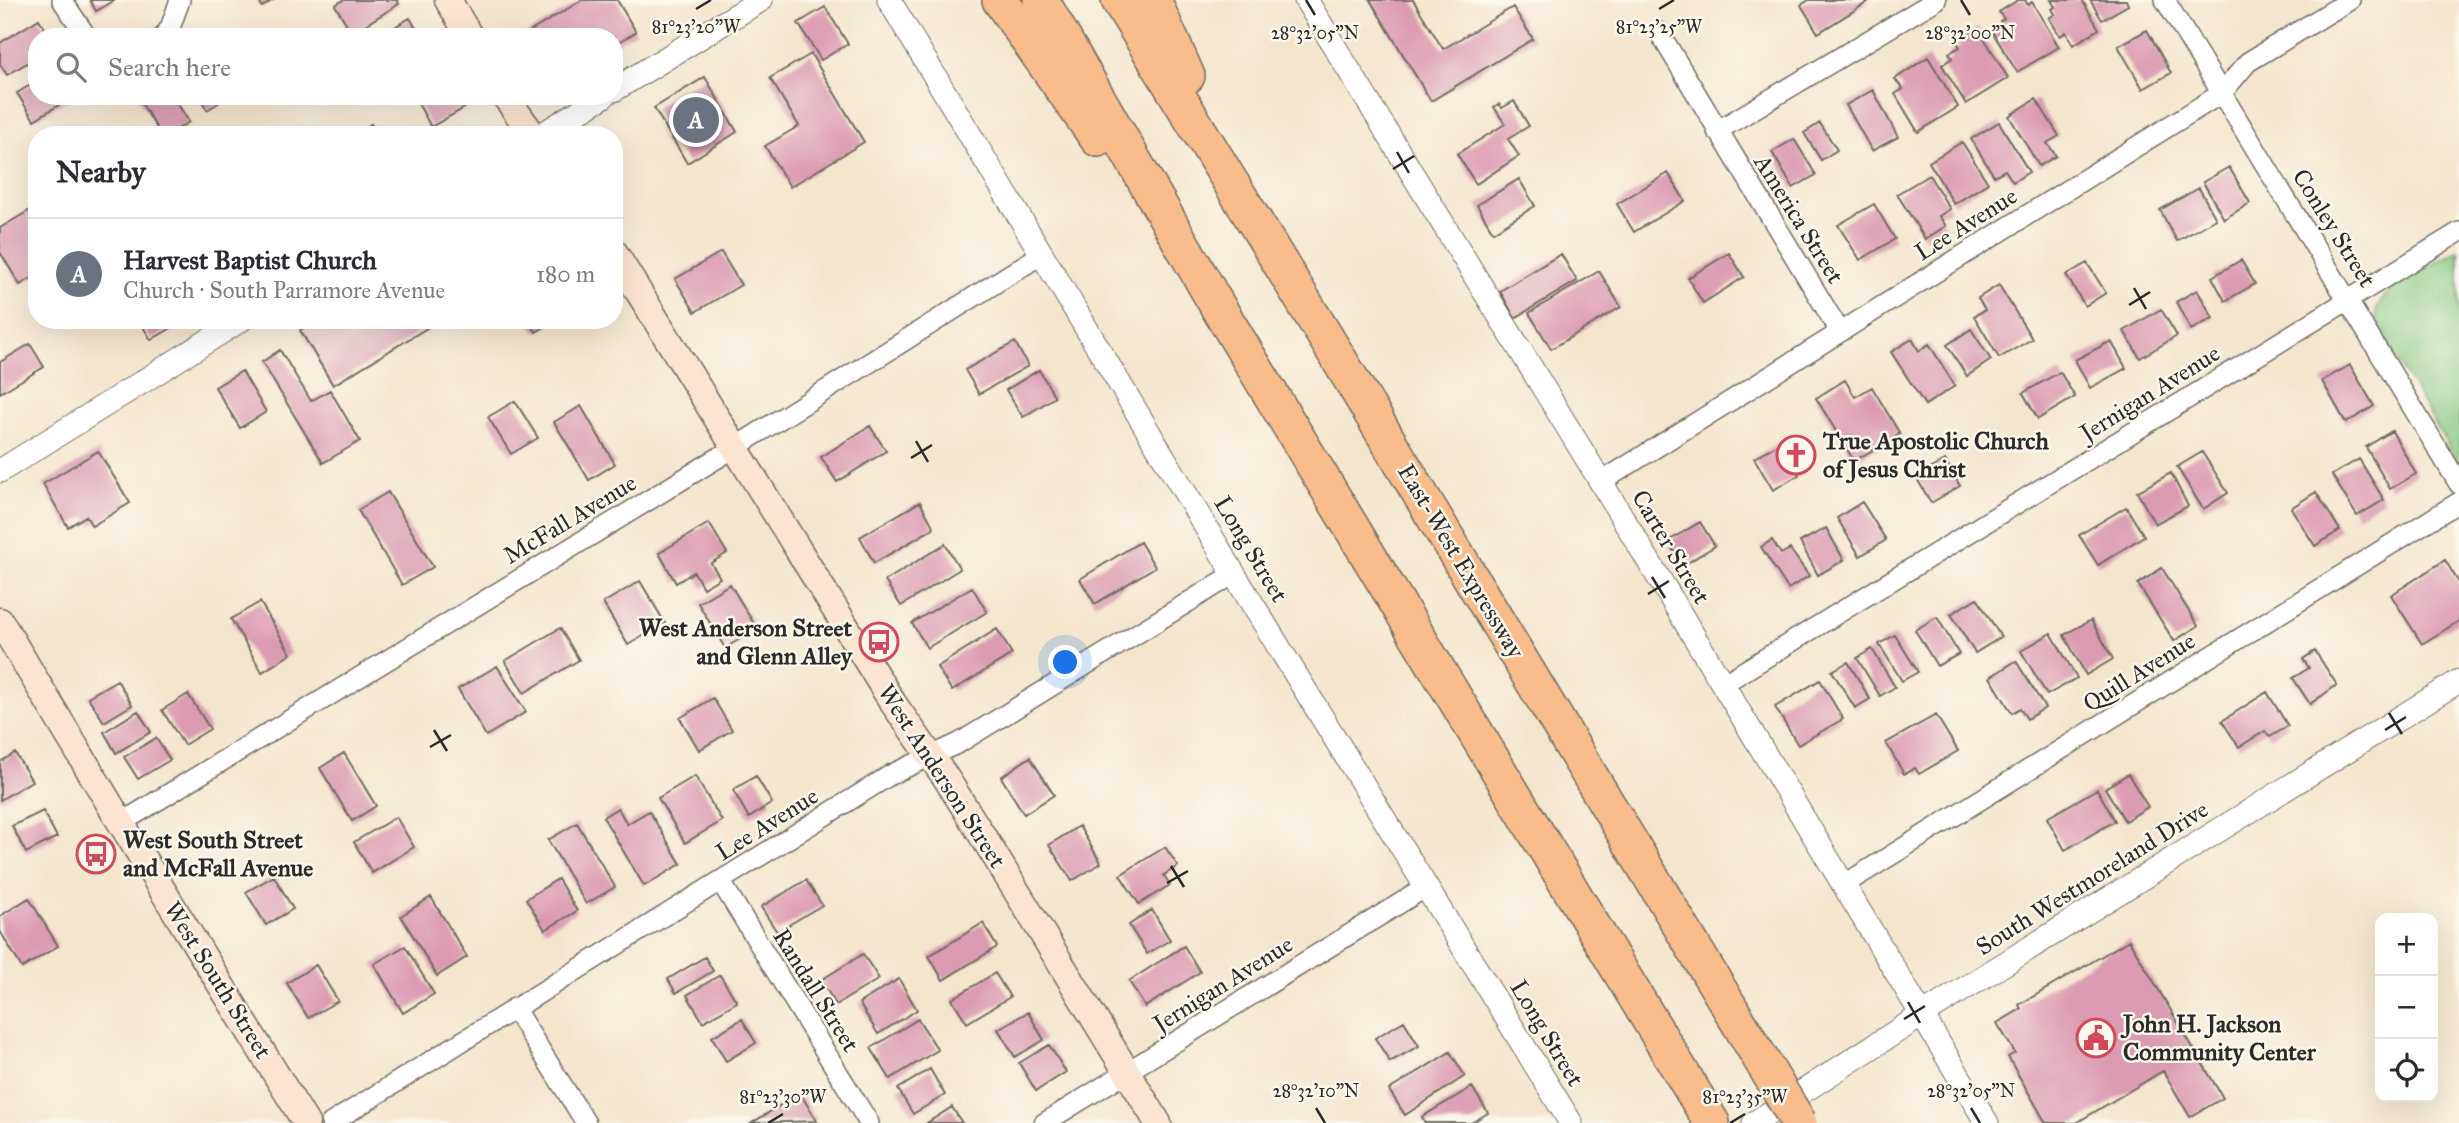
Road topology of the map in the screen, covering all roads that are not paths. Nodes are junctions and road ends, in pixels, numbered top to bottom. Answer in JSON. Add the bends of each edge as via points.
{"nodes":[{"id":1,"x":62,"y":0,"type":"edge"},
{"id":2,"x":180,"y":0,"type":"edge"},
{"id":3,"x":448,"y":0,"type":"edge"},
{"id":4,"x":761,"y":0,"type":"edge"},
{"id":5,"x":889,"y":0,"type":"edge"},
{"id":6,"x":1000,"y":0,"type":"edge"},
{"id":7,"x":1041,"y":0,"type":"edge"},
{"id":8,"x":1119,"y":0,"type":"edge"},
{"id":9,"x":1153,"y":0,"type":"edge"},
{"id":10,"x":1306,"y":0,"type":"edge"},
{"id":11,"x":1936,"y":0,"type":"edge"},
{"id":12,"x":2165,"y":0,"type":"edge"},
{"id":13,"x":2350,"y":0,"type":"edge"},
{"id":14,"x":81,"y":28,"type":"edge"},
{"id":15,"x":170,"y":28,"type":"edge"},
{"id":16,"x":465,"y":28,"type":"edge"},
{"id":17,"x":1659,"y":32,"type":"dead end"},
{"id":18,"x":623,"y":84,"type":"edge"},
{"id":19,"x":2222,"y":93,"type":"junction"},
{"id":20,"x":511,"y":105,"type":"edge"},
{"id":21,"x":589,"y":105,"type":"edge"},
{"id":22,"x":527,"y":126,"type":"edge"},
{"id":23,"x":556,"y":126,"type":"edge"},
{"id":24,"x":1717,"y":131,"type":"junction"},
{"id":25,"x":1239,"y":199,"type":"junction"},
{"id":26,"x":2459,"y":232,"type":"edge"},
{"id":27,"x":1042,"y":254,"type":"junction"},
{"id":28,"x":623,"y":267,"type":"edge"},
{"id":29,"x":2349,"y":300,"type":"junction"},
{"id":30,"x":1218,"y":307,"type":"junction"},
{"id":31,"x":228,"y":329,"type":"edge"},
{"id":32,"x":1840,"y":332,"type":"junction"},
{"id":33,"x":734,"y":448,"type":"junction"},
{"id":34,"x":0,"y":471,"type":"edge"},
{"id":35,"x":1601,"y":482,"type":"junction"},
{"id":36,"x":2459,"y":484,"type":"edge"},
{"id":37,"x":2459,"y":502,"type":"edge"},
{"id":38,"x":1234,"y":574,"type":"junction"},
{"id":39,"x":0,"y":621,"type":"edge"},
{"id":40,"x":2459,"y":681,"type":"edge"},
{"id":41,"x":1723,"y":684,"type":"junction"},
{"id":42,"x":931,"y":756,"type":"junction"},
{"id":43,"x":121,"y":823,"type":"junction"},
{"id":44,"x":721,"y":882,"type":"junction"},
{"id":45,"x":1845,"y":884,"type":"junction"},
{"id":46,"x":1428,"y":886,"type":"junction"},
{"id":47,"x":514,"y":1008,"type":"junction"},
{"id":48,"x":1922,"y":1014,"type":"junction"},
{"id":49,"x":1127,"y":1072,"type":"junction"},
{"id":50,"x":1707,"y":1114,"type":"edge"},
{"id":51,"x":306,"y":1123,"type":"edge"},
{"id":52,"x":331,"y":1123,"type":"edge"},
{"id":53,"x":586,"y":1123,"type":"edge"},
{"id":54,"x":869,"y":1123,"type":"edge"},
{"id":55,"x":1044,"y":1123,"type":"edge"},
{"id":56,"x":1158,"y":1123,"type":"edge"},
{"id":57,"x":1571,"y":1123,"type":"edge"},
{"id":58,"x":1754,"y":1123,"type":"edge"},
{"id":59,"x":1799,"y":1123,"type":"edge"},
{"id":60,"x":1987,"y":1123,"type":"edge"}],
"edges":[{"from":1,"to":14,"type":"street"},
{"from":2,"to":15,"type":"street"},
{"from":3,"to":16,"type":"main road"},
{"from":4,"to":18,"type":"street"},
{"from":5,"to":27,"type":"street","name":"Long Street"},
{"from":6,"to":30,"type":"highway"},
{"from":7,"to":30,"type":"highway"},
{"from":8,"to":25,"type":"highway","name":"East-West Expressway"},
{"from":9,"to":25,"type":"highway"},
{"from":10,"to":35,"type":"street","name":"Carter Street"},
{"from":11,"to":24,"type":"street"},
{"from":12,"to":19,"type":"street","name":"Conley Street"},
{"from":13,"to":19,"type":"street","name":"Lee Avenue","via":[[2248,62]]},
{"from":17,"to":24,"type":"street","name":"America Street"},
{"from":19,"to":29,"type":"street","name":"Conley Street"},
{"from":19,"to":32,"type":"street","name":"Lee Avenue"},
{"from":20,"to":22,"type":"main road"},
{"from":21,"to":23,"type":"street"},
{"from":24,"to":32,"type":"street","name":"America Street"},
{"from":25,"to":59,"type":"highway","name":"East-West Expressway","bridge":true},
{"from":26,"to":29,"type":"street","name":"Jernigan Avenue"},
{"from":27,"to":33,"type":"street","name":"McFall Avenue"},
{"from":27,"to":38,"type":"street","name":"Long Street"},
{"from":28,"to":33,"type":"main road","name":"West Anderson Street"},
{"from":29,"to":36,"type":"street","name":"Conley Street"},
{"from":29,"to":41,"type":"street","name":"Jernigan Avenue"},
{"from":30,"to":50,"type":"highway"},
{"from":31,"to":34,"type":"street"},
{"from":32,"to":35,"type":"street","name":"Lee Avenue"},
{"from":33,"to":42,"type":"main road","name":"West Anderson Street"},
{"from":33,"to":43,"type":"street","name":"McFall Avenue"},
{"from":35,"to":41,"type":"street","name":"Carter Street"},
{"from":37,"to":45,"type":"street","name":"Quill Avenue"},
{"from":38,"to":42,"type":"street","name":"Lee Avenue"},
{"from":38,"to":46,"type":"street","name":"Long Street"},
{"from":39,"to":43,"type":"main road","name":"West South Street"},
{"from":40,"to":48,"type":"street","name":"South Westmoreland Drive"},
{"from":41,"to":45,"type":"street","name":"Carter Street"},
{"from":42,"to":44,"type":"street","name":"Lee Avenue","via":[[902,768]]},
{"from":42,"to":49,"type":"main road","name":"West Anderson Street"},
{"from":43,"to":51,"type":"main road","name":"West South Street"},
{"from":44,"to":47,"type":"street","name":"Lee Avenue"},
{"from":44,"to":54,"type":"street","name":"Randall Street"},
{"from":45,"to":48,"type":"street","name":"Carter Street"},
{"from":46,"to":49,"type":"street","name":"Jernigan Avenue"},
{"from":46,"to":57,"type":"street","name":"Long Street"},
{"from":47,"to":52,"type":"street","name":"Lee Avenue"},
{"from":47,"to":53,"type":"street"},
{"from":48,"to":58,"type":"street","name":"South Westmoreland Drive"},
{"from":48,"to":60,"type":"street","name":"Carter Street"},
{"from":49,"to":55,"type":"street","name":"Jernigan Avenue"},
{"from":49,"to":56,"type":"main road","name":"West Anderson Street"}]}
